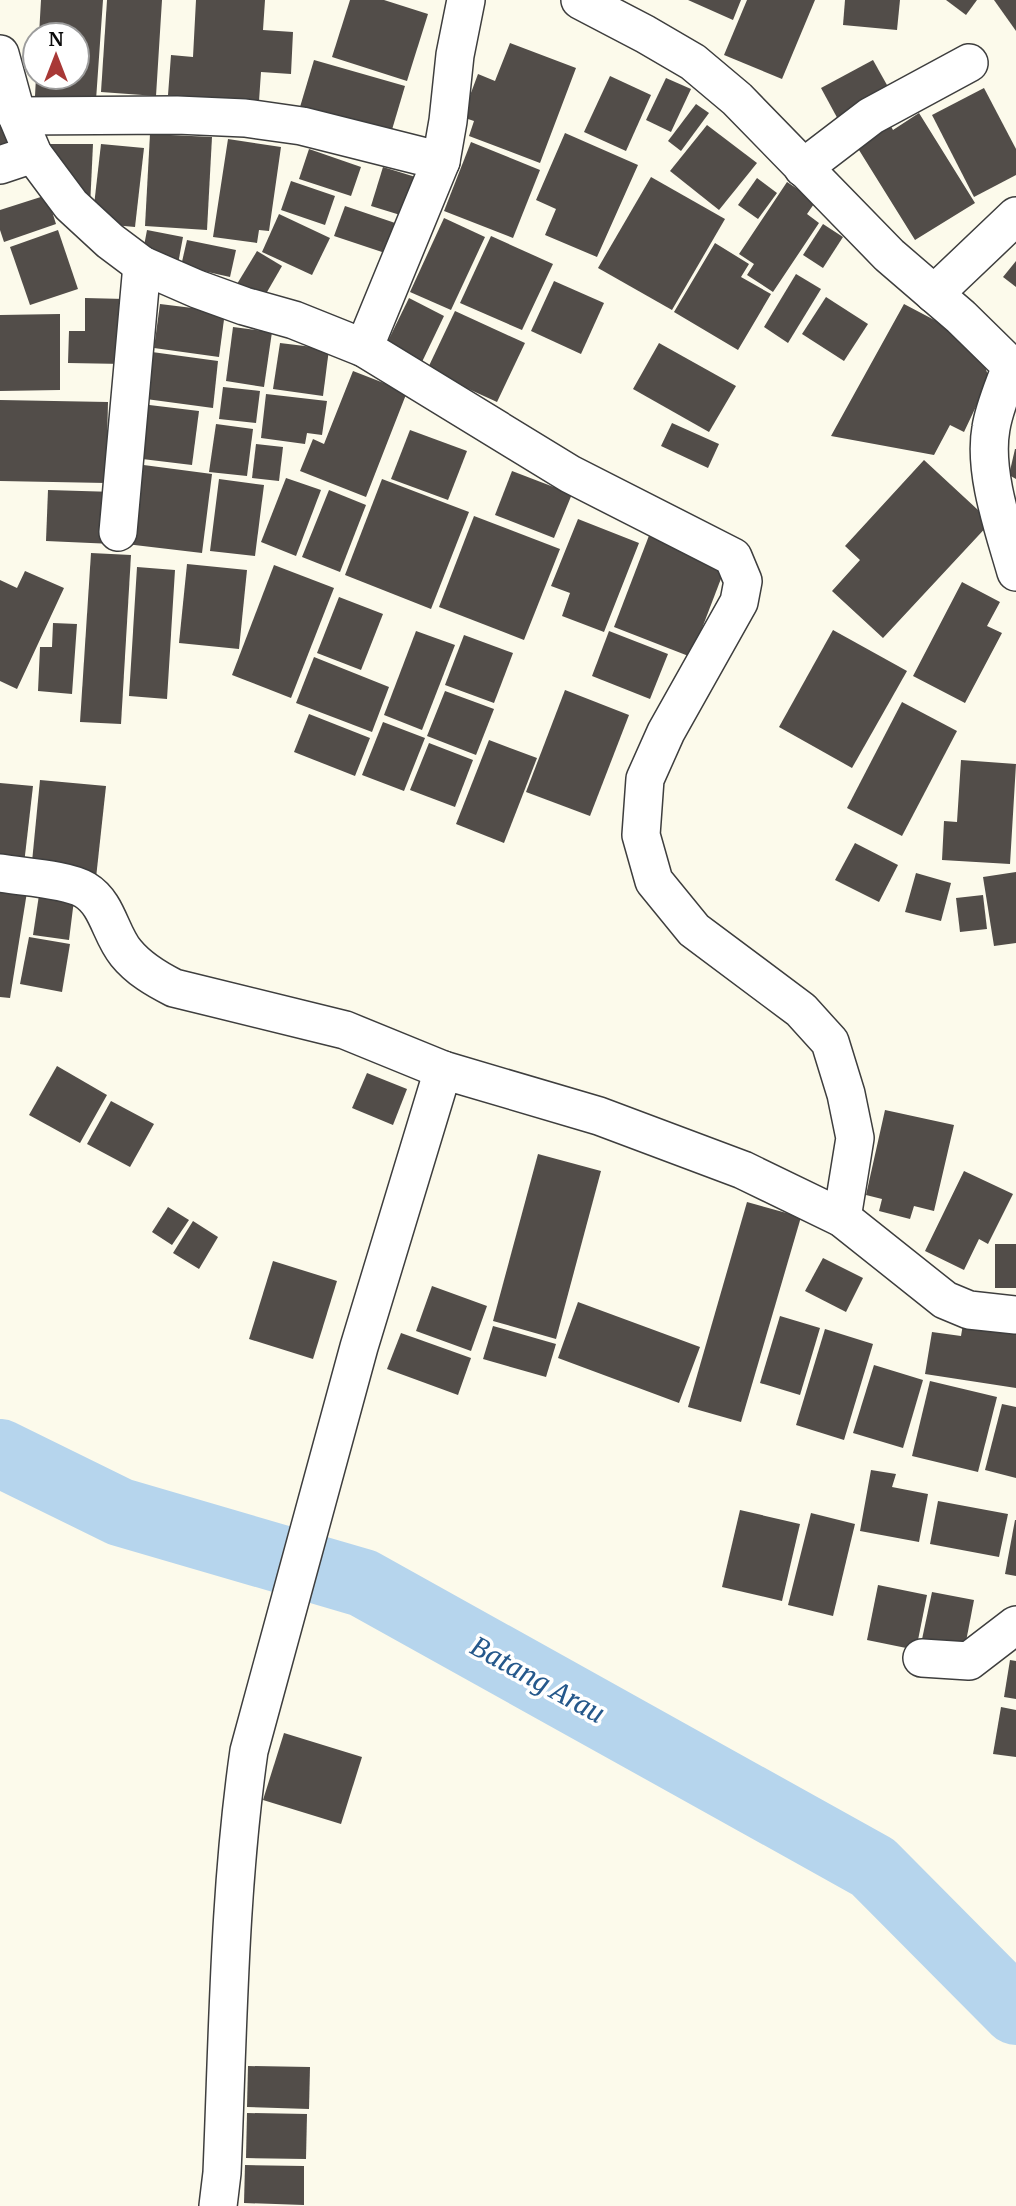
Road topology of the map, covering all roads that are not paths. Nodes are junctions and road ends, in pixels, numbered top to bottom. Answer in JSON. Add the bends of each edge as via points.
{"nodes":[{"id":1,"x":466,"y":0,"type":"edge"},
{"id":2,"x":580,"y":0,"type":"edge"},
{"id":3,"x":0,"y":54,"type":"edge"},
{"id":4,"x":969,"y":63,"type":"dead end"},
{"id":5,"x":17,"y":116,"type":"junction"},
{"id":6,"x":17,"y":160,"type":"edge"},
{"id":7,"x":441,"y":161,"type":"junction"},
{"id":8,"x":803,"y":169,"type":"junction"},
{"id":9,"x":1016,"y":216,"type":"edge"},
{"id":10,"x":142,"y":265,"type":"junction"},
{"id":11,"x":934,"y":294,"type":"junction"},
{"id":12,"x":364,"y":348,"type":"junction"},
{"id":13,"x":1013,"y":366,"type":"edge"},
{"id":14,"x":118,"y":532,"type":"dead end"},
{"id":15,"x":1016,"y":572,"type":"edge"},
{"id":16,"x":0,"y":873,"type":"edge"},
{"id":17,"x":443,"y":1070,"type":"junction"},
{"id":18,"x":842,"y":1218,"type":"junction"},
{"id":19,"x":1016,"y":1315,"type":"edge"},
{"id":20,"x":1016,"y":1625,"type":"edge"},
{"id":21,"x":922,"y":1658,"type":"dead end"},
{"id":22,"x":218,"y":2206,"type":"edge"}],
"edges":[{"from":1,"to":7,"type":"street"},
{"from":2,"to":8,"type":"street","via":[[693,62],[737,99]]},
{"from":3,"to":5,"type":"street"},
{"from":4,"to":8,"type":"street","via":[[871,116]]},
{"from":5,"to":6,"type":"street"},
{"from":5,"to":7,"type":"street","via":[[245,118],[302,126]]},
{"from":6,"to":10,"type":"street"},
{"from":7,"to":12,"type":"street"},
{"from":8,"to":11,"type":"street"},
{"from":9,"to":11,"type":"street"},
{"from":10,"to":12,"type":"street"},
{"from":10,"to":14,"type":"street"},
{"from":11,"to":13,"type":"street"},
{"from":12,"to":18,"type":"street","via":[[570,474],[733,557],[743,580],[739,602],[645,779],[641,835],[654,881],[694,930],[801,1010],[830,1042],[855,1138]]},
{"from":13,"to":15,"type":"street","via":[[990,429],[990,458]]},
{"from":16,"to":17,"type":"street","via":[[71,884],[86,891],[103,908],[125,953],[151,977],[174,988],[345,1030]]},
{"from":17,"to":18,"type":"street","via":[[599,1116],[743,1170]]},
{"from":17,"to":22,"type":"street","via":[[359,1347],[249,1751],[233,1901]]},
{"from":18,"to":19,"type":"street","via":[[945,1300],[969,1310]]},
{"from":20,"to":21,"type":"street","via":[[969,1661]]}]}
